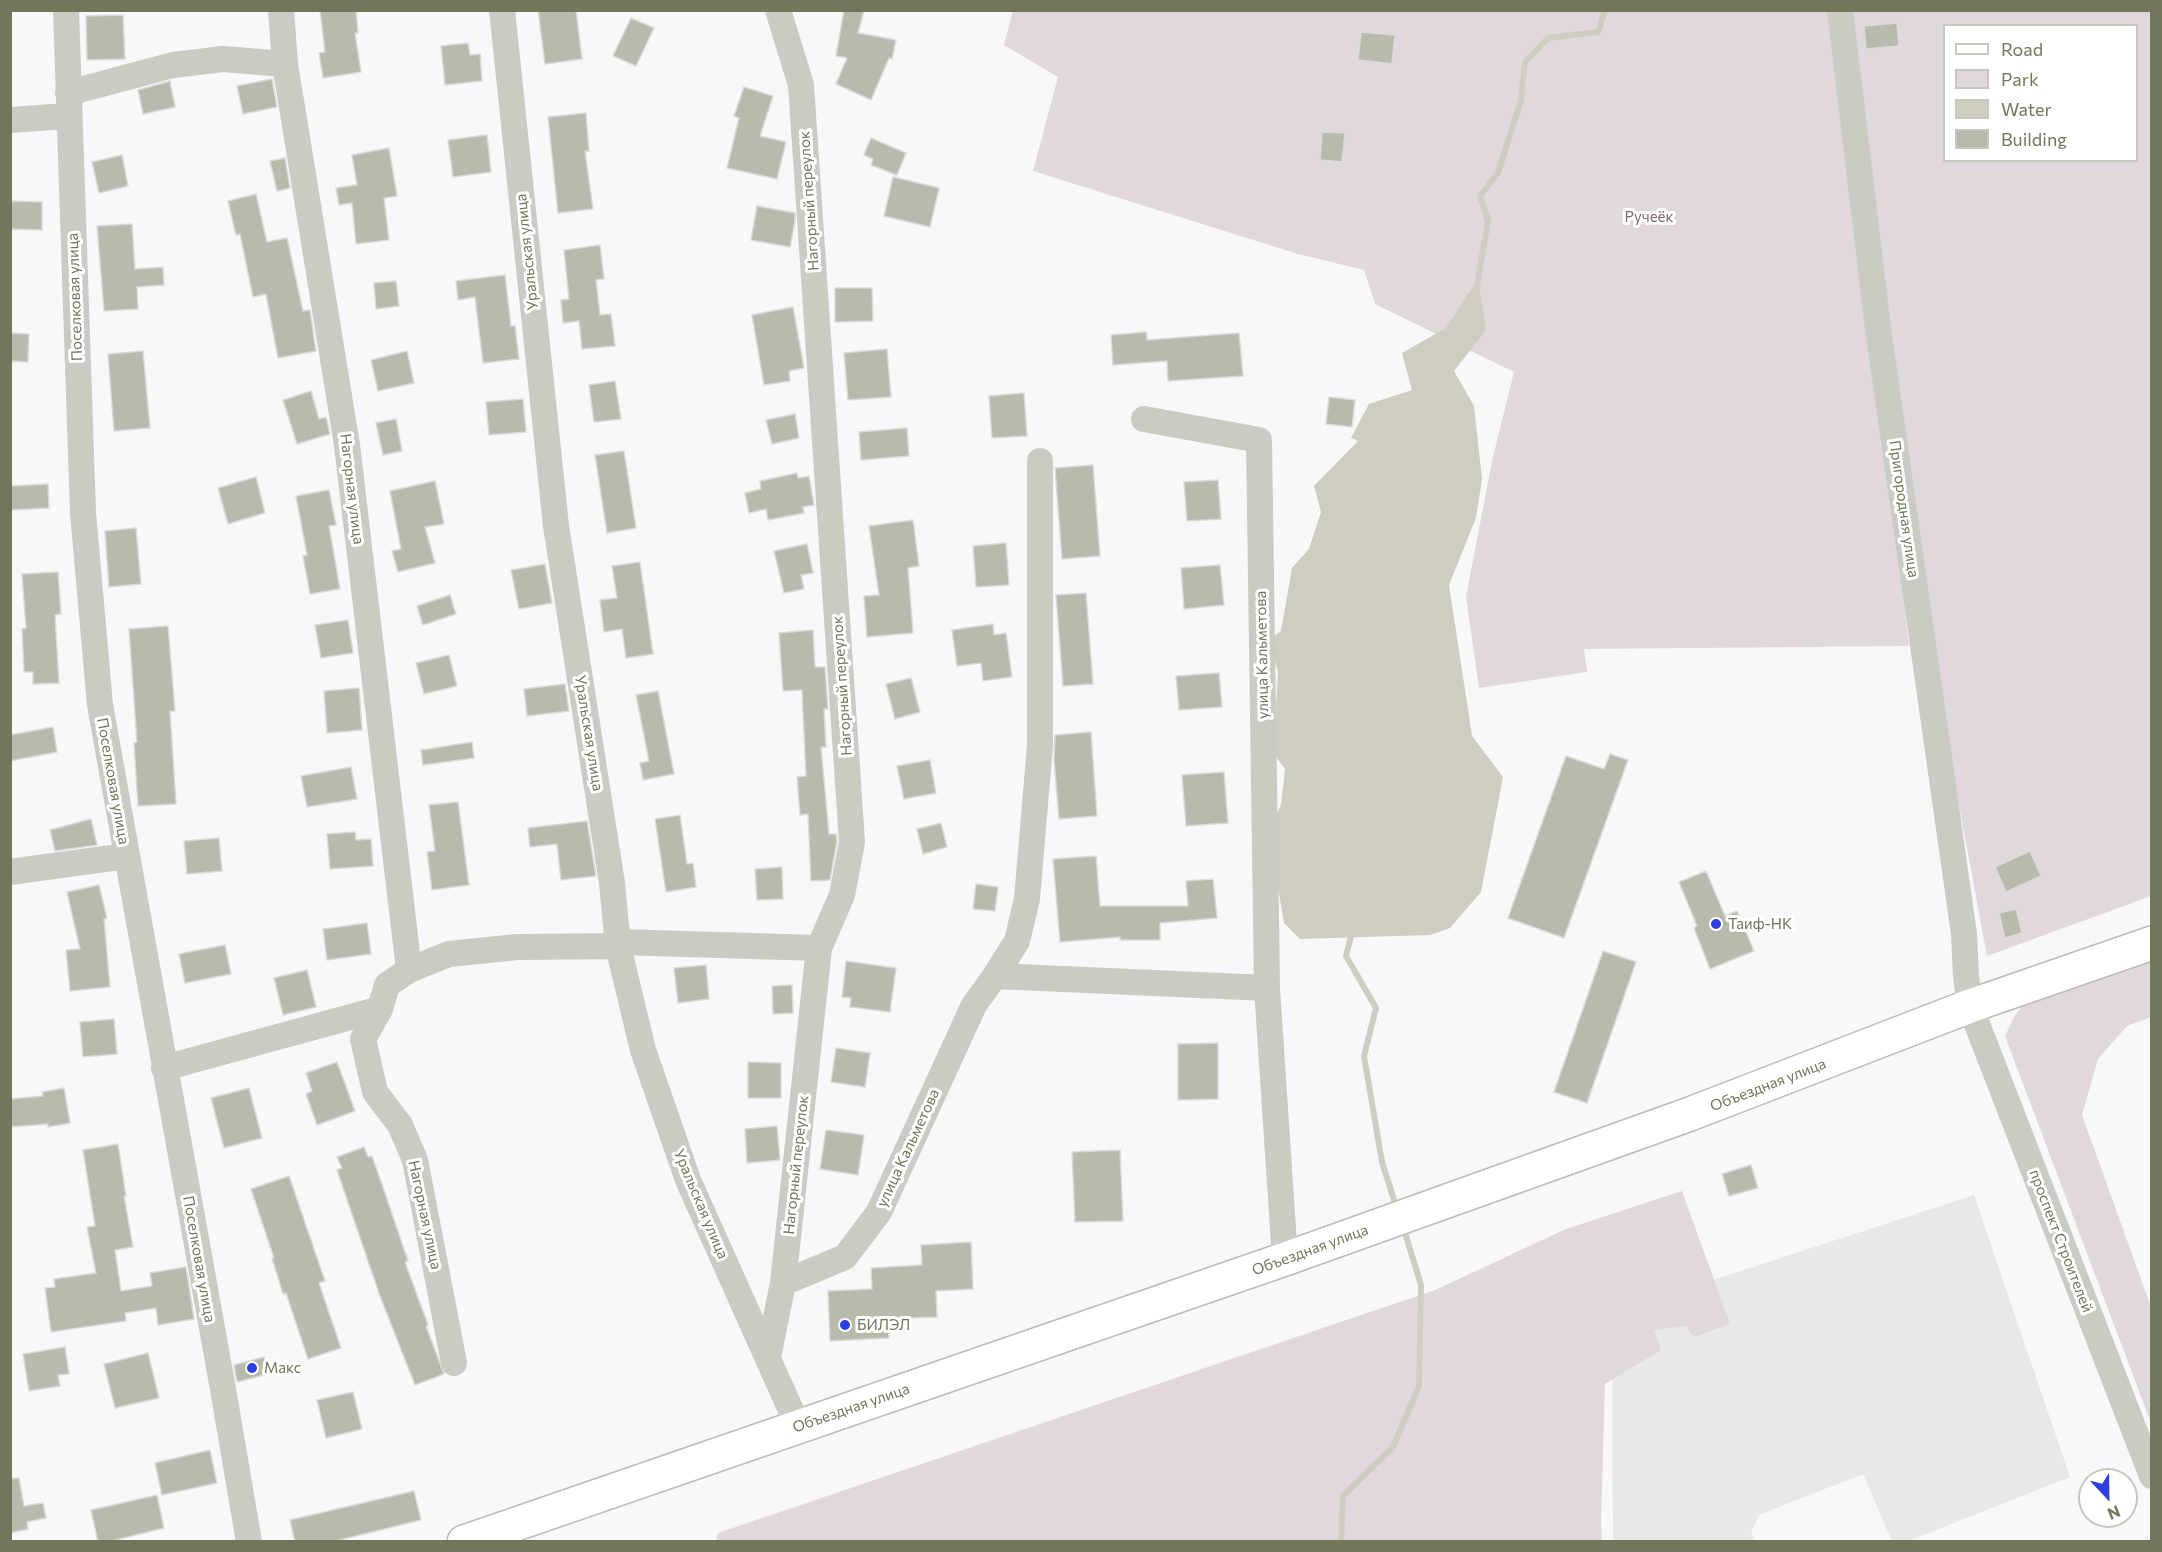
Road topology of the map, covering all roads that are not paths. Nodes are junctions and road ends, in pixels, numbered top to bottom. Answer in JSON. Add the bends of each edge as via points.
{"nodes":[{"id":1,"x":66,"y":10,"type":"edge"},
{"id":2,"x":281,"y":10,"type":"edge"},
{"id":3,"x":502,"y":10,"type":"edge"},
{"id":4,"x":778,"y":10,"type":"edge"},
{"id":5,"x":1840,"y":10,"type":"edge"},
{"id":6,"x":285,"y":64,"type":"junction"},
{"id":7,"x":68,"y":104,"type":"junction"},
{"id":8,"x":10,"y":120,"type":"edge"},
{"id":9,"x":1144,"y":419,"type":"dead end"},
{"id":10,"x":1041,"y":461,"type":"dead end"},
{"id":11,"x":126,"y":856,"type":"junction"},
{"id":12,"x":10,"y":872,"type":"edge"},
{"id":13,"x":2151,"y":943,"type":"edge"},
{"id":14,"x":618,"y":944,"type":"junction"},
{"id":15,"x":819,"y":948,"type":"junction"},
{"id":16,"x":409,"y":970,"type":"junction"},
{"id":17,"x":995,"y":976,"type":"junction"},
{"id":18,"x":1267,"y":988,"type":"junction"},
{"id":19,"x":1970,"y":1006,"type":"junction"},
{"id":20,"x":380,"y":1009,"type":"junction"},
{"id":21,"x":164,"y":1068,"type":"junction"},
{"id":22,"x":1286,"y":1259,"type":"junction"},
{"id":23,"x":783,"y":1284,"type":"junction"},
{"id":24,"x":768,"y":1358,"type":"junction"},
{"id":25,"x":454,"y":1363,"type":"dead end"},
{"id":26,"x":798,"y":1426,"type":"junction"},
{"id":27,"x":2151,"y":1476,"type":"edge"},
{"id":28,"x":249,"y":1542,"type":"edge"},
{"id":29,"x":464,"y":1542,"type":"edge"}],
"edges":[{"from":1,"to":7,"type":"street","name":"Поселковая улица"},
{"from":2,"to":6,"type":"street","name":"Нагорная улица"},
{"from":3,"to":14,"type":"street","name":"Уральская улица","via":[[556,526],[612,883]]},
{"from":4,"to":15,"type":"street","name":"Нагорный переулок","via":[[801,85],[852,842],[842,895]]},
{"from":5,"to":19,"type":"street","name":"Пригородная улица","via":[[1878,328],[1964,934]]},
{"from":6,"to":7,"type":"street","via":[[223,59],[173,65]]},
{"from":6,"to":16,"type":"street","name":"Нагорная улица","via":[[347,445]]},
{"from":7,"to":8,"type":"street"},
{"from":7,"to":11,"type":"street","name":"Поселковая улица","via":[[83,513],[100,705]]},
{"from":9,"to":18,"type":"street","name":"улица Кальметова","via":[[1259,440]]},
{"from":10,"to":17,"type":"street","name":"улица Кальметова","via":[[1040,745],[1027,899],[1017,941]]},
{"from":11,"to":12,"type":"street"},
{"from":11,"to":21,"type":"street","name":"Поселковая улица"},
{"from":13,"to":19,"type":"main road","name":"Объездная улица"},
{"from":14,"to":15,"type":"street","name":"Нагорная улица"},
{"from":14,"to":16,"type":"street","name":"Нагорная улица","via":[[449,954]]},
{"from":14,"to":24,"type":"street","name":"Уральская улица","via":[[643,1050],[688,1180]]},
{"from":15,"to":23,"type":"street","name":"Нагорный переулок"},
{"from":16,"to":20,"type":"street","name":"Нагорная улица","via":[[387,986]]},
{"from":17,"to":18,"type":"street"},
{"from":17,"to":23,"type":"street","name":"улица Кальметова","via":[[974,1005],[879,1212],[845,1257]]},
{"from":18,"to":22,"type":"street","name":"улица Кальметова"},
{"from":19,"to":22,"type":"main road","name":"Объездная улица","via":[[1690,1114]]},
{"from":19,"to":27,"type":"street","name":"проспект Строителей"},
{"from":20,"to":21,"type":"street"},
{"from":20,"to":25,"type":"street","name":"Нагорная улица","via":[[363,1040],[375,1092],[400,1125],[415,1160]]},
{"from":21,"to":28,"type":"street","name":"Поселковая улица"},
{"from":22,"to":26,"type":"main road","name":"Объездная улица"},
{"from":23,"to":24,"type":"street","name":"Нагорный переулок"},
{"from":24,"to":26,"type":"street","name":"Уральская улица"},
{"from":26,"to":29,"type":"main road","name":"Объездная улица"}]}
